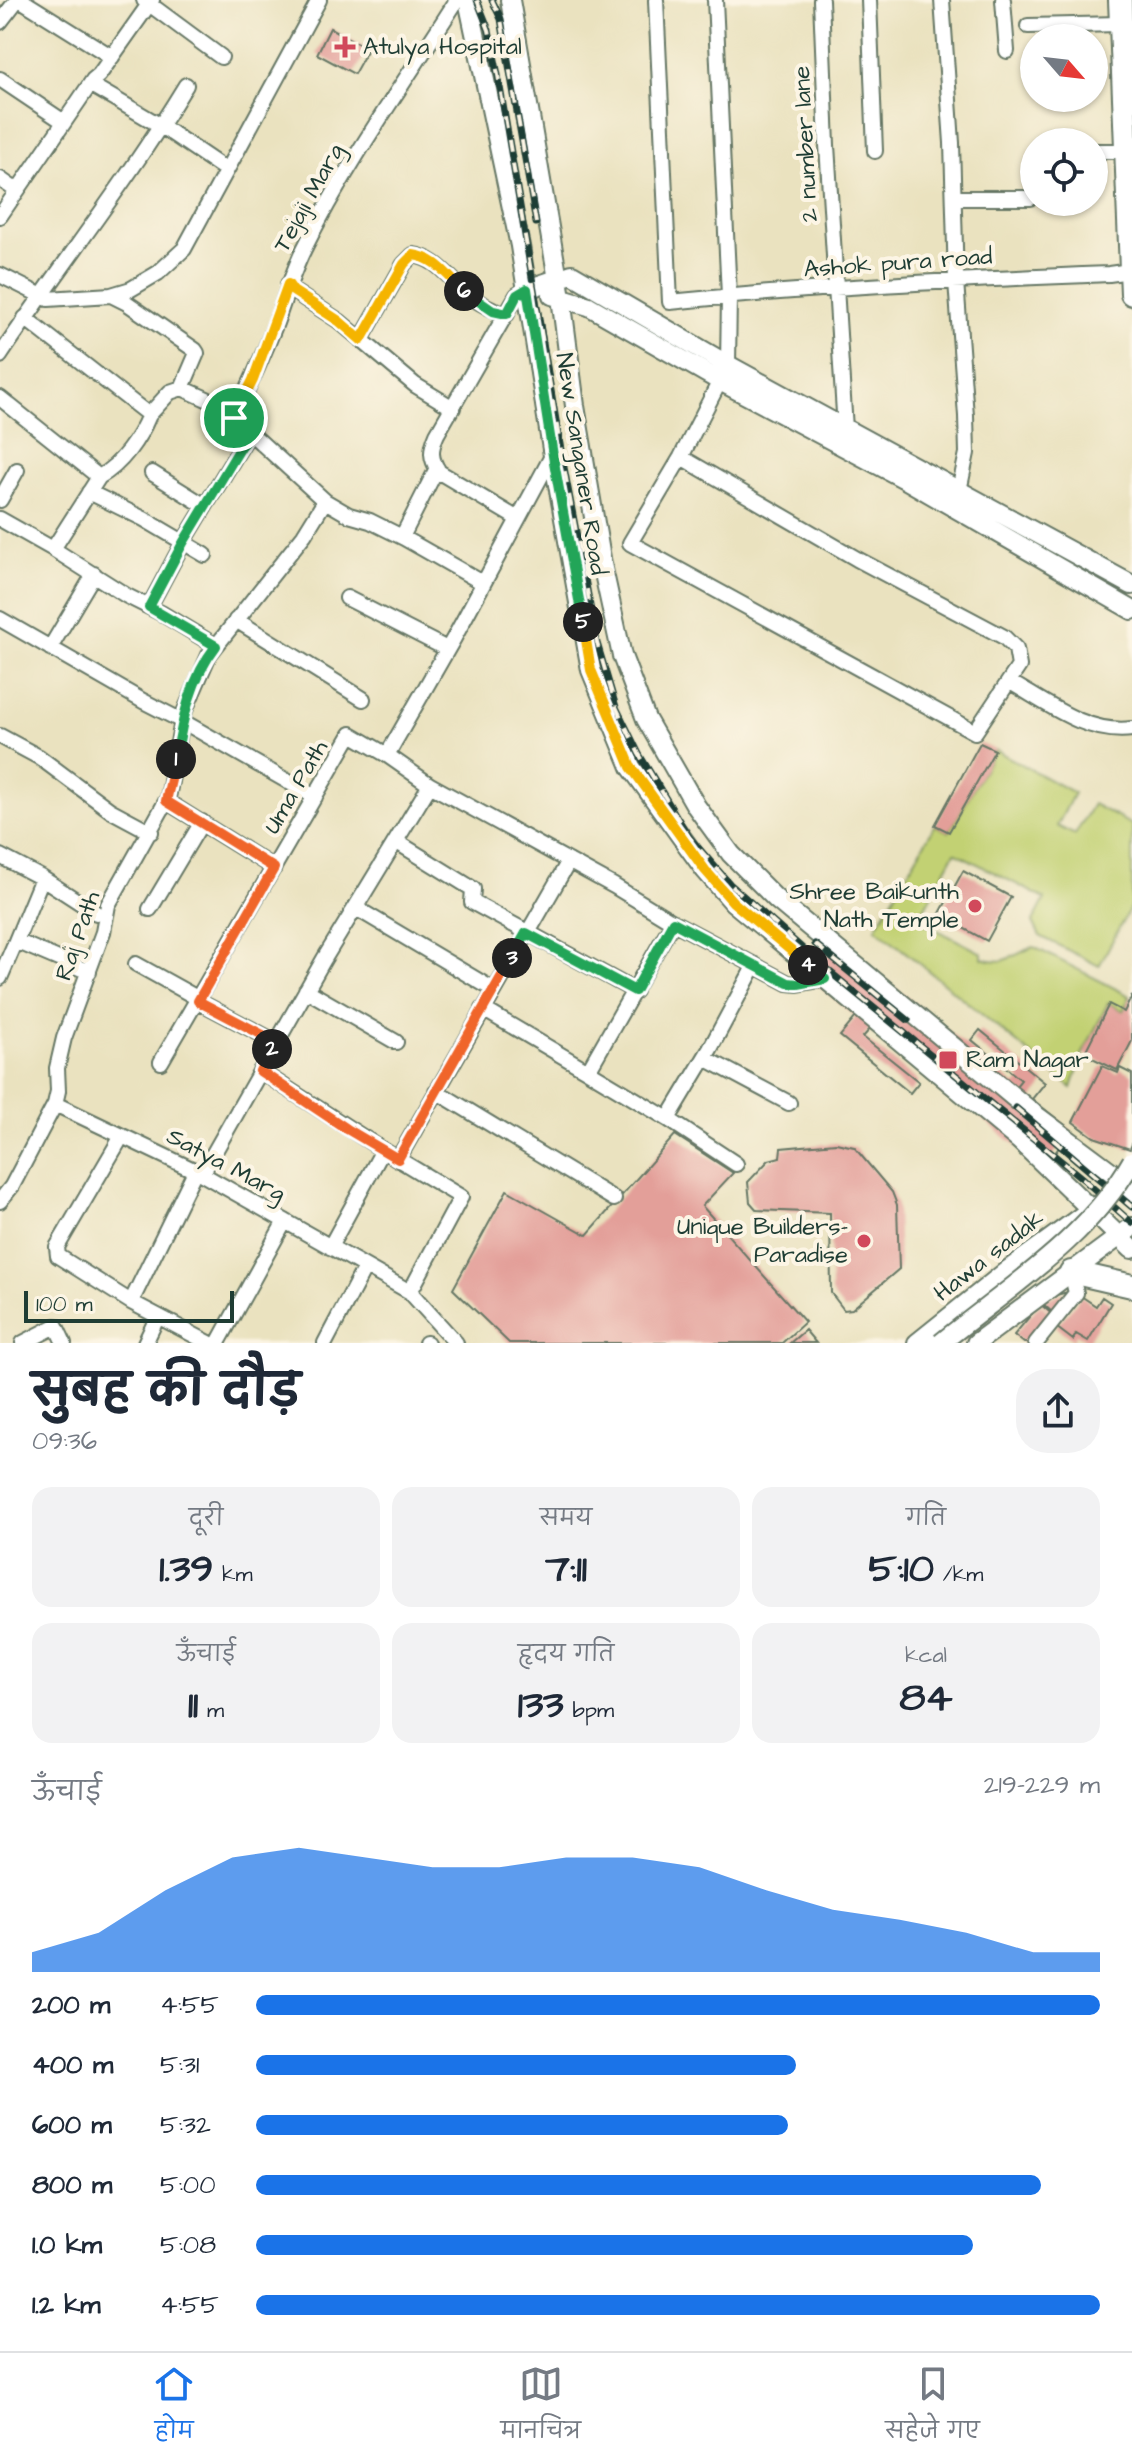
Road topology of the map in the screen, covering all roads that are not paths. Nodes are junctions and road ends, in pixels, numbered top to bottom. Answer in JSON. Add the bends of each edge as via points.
{"nodes":[{"id":1,"x":19,"y":0,"type":"edge"},
{"id":2,"x":319,"y":0,"type":"edge"},
{"id":3,"x":457,"y":0,"type":"edge"},
{"id":4,"x":468,"y":0,"type":"edge"},
{"id":5,"x":510,"y":0,"type":"edge"},
{"id":6,"x":656,"y":0,"type":"edge"},
{"id":7,"x":715,"y":0,"type":"edge"},
{"id":8,"x":821,"y":0,"type":"edge"},
{"id":9,"x":869,"y":0,"type":"edge"},
{"id":10,"x":942,"y":0,"type":"edge"},
{"id":11,"x":1003,"y":0,"type":"edge"},
{"id":12,"x":1120,"y":0,"type":"edge"},
{"id":13,"x":148,"y":1,"type":"edge"},
{"id":14,"x":0,"y":22,"type":"edge"},
{"id":15,"x":1108,"y":24,"type":"edge"},
{"id":16,"x":1121,"y":24,"type":"junction"},
{"id":17,"x":1007,"y":51,"type":"dead end"},
{"id":18,"x":112,"y":57,"type":"junction"},
{"id":19,"x":221,"y":57,"type":"dead end"},
{"id":20,"x":0,"y":79,"type":"edge"},
{"id":21,"x":91,"y":85,"type":"junction"},
{"id":22,"x":186,"y":85,"type":"dead end"},
{"id":23,"x":64,"y":122,"type":"junction"},
{"id":24,"x":161,"y":126,"type":"junction"},
{"id":25,"x":875,"y":151,"type":"dead end"},
{"id":26,"x":1108,"y":151,"type":"edge"},
{"id":27,"x":1126,"y":151,"type":"junction"},
{"id":28,"x":226,"y":170,"type":"junction"},
{"id":29,"x":0,"y":179,"type":"edge"},
{"id":30,"x":17,"y":191,"type":"junction"},
{"id":31,"x":954,"y":198,"type":"junction"},
{"id":32,"x":1020,"y":198,"type":"edge"},
{"id":33,"x":0,"y":216,"type":"edge"},
{"id":34,"x":1130,"y":271,"type":"junction"},
{"id":35,"x":0,"y":275,"type":"edge"},
{"id":36,"x":956,"y":281,"type":"junction"},
{"id":37,"x":288,"y":284,"type":"junction"},
{"id":38,"x":559,"y":288,"type":"junction"},
{"id":39,"x":527,"y":289,"type":"junction"},
{"id":40,"x":836,"y":289,"type":"junction"},
{"id":41,"x":1132,"y":294,"type":"edge"},
{"id":42,"x":111,"y":295,"type":"junction"},
{"id":43,"x":40,"y":296,"type":"junction"},
{"id":44,"x":729,"y":296,"type":"junction"},
{"id":45,"x":507,"y":314,"type":"junction"},
{"id":46,"x":25,"y":318,"type":"junction"},
{"id":47,"x":361,"y":340,"type":"junction"},
{"id":48,"x":0,"y":356,"type":"edge"},
{"id":49,"x":724,"y":373,"type":"junction"},
{"id":50,"x":182,"y":388,"type":"junction"},
{"id":51,"x":0,"y":398,"type":"edge"},
{"id":52,"x":453,"y":408,"type":"junction"},
{"id":53,"x":149,"y":415,"type":"junction"},
{"id":54,"x":234,"y":418,"type":"junction"},
{"id":55,"x":845,"y":429,"type":"junction"},
{"id":56,"x":250,"y":432,"type":"junction"},
{"id":57,"x":553,"y":454,"type":"junction"},
{"id":58,"x":681,"y":457,"type":"junction"},
{"id":59,"x":437,"y":468,"type":"junction"},
{"id":60,"x":17,"y":470,"type":"dead end"},
{"id":61,"x":152,"y":473,"type":"dead end"},
{"id":62,"x":99,"y":477,"type":"junction"},
{"id":63,"x":959,"y":491,"type":"junction"},
{"id":64,"x":89,"y":492,"type":"junction"},
{"id":65,"x":0,"y":500,"type":"edge"},
{"id":66,"x":325,"y":501,"type":"junction"},
{"id":67,"x":205,"y":506,"type":"junction"},
{"id":68,"x":518,"y":519,"type":"junction"},
{"id":69,"x":0,"y":521,"type":"edge"},
{"id":70,"x":402,"y":537,"type":"junction"},
{"id":71,"x":183,"y":543,"type":"junction"},
{"id":72,"x":53,"y":549,"type":"junction"},
{"id":73,"x":205,"y":555,"type":"dead end"},
{"id":74,"x":94,"y":574,"type":"junction"},
{"id":75,"x":483,"y":583,"type":"junction"},
{"id":76,"x":1132,"y":585,"type":"edge"},
{"id":77,"x":347,"y":598,"type":"dead end"},
{"id":78,"x":149,"y":607,"type":"junction"},
{"id":79,"x":1132,"y":610,"type":"edge"},
{"id":80,"x":0,"y":619,"type":"edge"},
{"id":81,"x":236,"y":620,"type":"junction"},
{"id":82,"x":216,"y":646,"type":"junction"},
{"id":83,"x":50,"y":648,"type":"junction"},
{"id":84,"x":447,"y":649,"type":"junction"},
{"id":85,"x":1010,"y":682,"type":"junction"},
{"id":86,"x":363,"y":699,"type":"dead end"},
{"id":87,"x":182,"y":721,"type":"junction"},
{"id":88,"x":1132,"y":729,"type":"edge"},
{"id":89,"x":0,"y":736,"type":"edge"},
{"id":90,"x":387,"y":755,"type":"junction"},
{"id":91,"x":430,"y":785,"type":"junction"},
{"id":92,"x":315,"y":797,"type":"junction"},
{"id":93,"x":166,"y":801,"type":"junction"},
{"id":94,"x":202,"y":822,"type":"junction"},
{"id":95,"x":151,"y":832,"type":"junction"},
{"id":96,"x":397,"y":842,"type":"junction"},
{"id":97,"x":0,"y":856,"type":"edge"},
{"id":98,"x":569,"y":861,"type":"junction"},
{"id":99,"x":274,"y":868,"type":"junction"},
{"id":100,"x":42,"y":878,"type":"junction"},
{"id":101,"x":356,"y":908,"type":"junction"},
{"id":102,"x":150,"y":909,"type":"dead end"},
{"id":103,"x":96,"y":913,"type":"dead end"},
{"id":104,"x":673,"y":922,"type":"junction"},
{"id":105,"x":526,"y":933,"type":"junction"},
{"id":106,"x":16,"y":941,"type":"junction"},
{"id":107,"x":136,"y":964,"type":"dead end"},
{"id":108,"x":755,"y":965,"type":"junction"},
{"id":109,"x":89,"y":972,"type":"junction"},
{"id":110,"x":0,"y":978,"type":"edge"},
{"id":111,"x":825,"y":979,"type":"junction"},
{"id":112,"x":306,"y":990,"type":"junction"},
{"id":113,"x":494,"y":990,"type":"junction"},
{"id":114,"x":635,"y":991,"type":"junction"},
{"id":115,"x":198,"y":1000,"type":"junction"},
{"id":116,"x":483,"y":1009,"type":"junction"},
{"id":117,"x":276,"y":1042,"type":"junction"},
{"id":118,"x":396,"y":1042,"type":"dead end"},
{"id":119,"x":705,"y":1058,"type":"junction"},
{"id":120,"x":161,"y":1062,"type":"dead end"},
{"id":121,"x":260,"y":1071,"type":"junction"},
{"id":122,"x":588,"y":1071,"type":"junction"},
{"id":123,"x":436,"y":1091,"type":"junction"},
{"id":124,"x":789,"y":1103,"type":"dead end"},
{"id":125,"x":55,"y":1104,"type":"junction"},
{"id":126,"x":668,"y":1119,"type":"junction"},
{"id":127,"x":122,"y":1136,"type":"junction"},
{"id":128,"x":383,"y":1150,"type":"junction"},
{"id":129,"x":398,"y":1159,"type":"junction"},
{"id":130,"x":1132,"y":1161,"type":"edge"},
{"id":131,"x":736,"y":1164,"type":"dead end"},
{"id":132,"x":198,"y":1173,"type":"junction"},
{"id":133,"x":1132,"y":1190,"type":"edge"},
{"id":134,"x":614,"y":1199,"type":"dead end"},
{"id":135,"x":0,"y":1201,"type":"edge"},
{"id":136,"x":1090,"y":1208,"type":"junction"},
{"id":137,"x":285,"y":1221,"type":"junction"},
{"id":138,"x":1128,"y":1237,"type":"edge"},
{"id":139,"x":330,"y":1247,"type":"junction"},
{"id":140,"x":365,"y":1267,"type":"junction"},
{"id":141,"x":1071,"y":1272,"type":"junction"},
{"id":142,"x":1132,"y":1286,"type":"edge"},
{"id":143,"x":410,"y":1292,"type":"junction"},
{"id":144,"x":131,"y":1302,"type":"junction"},
{"id":145,"x":158,"y":1316,"type":"junction"},
{"id":146,"x":23,"y":1343,"type":"edge"},
{"id":147,"x":64,"y":1343,"type":"edge"},
{"id":148,"x":145,"y":1343,"type":"edge"},
{"id":149,"x":209,"y":1343,"type":"edge"},
{"id":150,"x":218,"y":1343,"type":"edge"},
{"id":151,"x":325,"y":1343,"type":"edge"},
{"id":152,"x":456,"y":1343,"type":"edge"},
{"id":153,"x":917,"y":1343,"type":"edge"},
{"id":154,"x":941,"y":1343,"type":"edge"},
{"id":155,"x":976,"y":1343,"type":"edge"},
{"id":156,"x":1036,"y":1343,"type":"edge"}],
"edges":[{"from":1,"to":14,"type":"street"},
{"from":1,"to":18,"type":"street"},
{"from":2,"to":28,"type":"street"},
{"from":3,"to":37,"type":"street","name":"Tejaji Marg","via":[[347,170]]},
{"from":4,"to":39,"type":"main road","name":"New Sanganer Road"},
{"from":5,"to":38,"type":"main road","name":"New Sanganer Road"},
{"from":6,"to":44,"type":"street","name":"Ashok pura road","via":[[670,302]]},
{"from":7,"to":44,"type":"street"},
{"from":8,"to":40,"type":"street","name":"2 number lane"},
{"from":9,"to":25,"type":"street"},
{"from":10,"to":31,"type":"street"},
{"from":11,"to":17,"type":"street"},
{"from":12,"to":16,"type":"highway"},
{"from":13,"to":18,"type":"street"},
{"from":13,"to":19,"type":"street"},
{"from":15,"to":16,"type":"street"},
{"from":16,"to":27,"type":"highway"},
{"from":18,"to":21,"type":"street"},
{"from":20,"to":23,"type":"street"},
{"from":21,"to":23,"type":"street"},
{"from":21,"to":24,"type":"street"},
{"from":22,"to":24,"type":"street"},
{"from":23,"to":30,"type":"street"},
{"from":24,"to":28,"type":"street"},
{"from":24,"to":43,"type":"street"},
{"from":26,"to":27,"type":"street"},
{"from":27,"to":34,"type":"highway"},
{"from":28,"to":42,"type":"street","via":[[184,249],[158,273]]},
{"from":29,"to":30,"type":"street"},
{"from":30,"to":33,"type":"street"},
{"from":31,"to":32,"type":"street"},
{"from":31,"to":36,"type":"street"},
{"from":34,"to":36,"type":"street","name":"Ashok pura road"},
{"from":34,"to":41,"type":"highway"},
{"from":35,"to":43,"type":"street"},
{"from":36,"to":40,"type":"street","name":"Ashok pura road"},
{"from":36,"to":63,"type":"street","via":[[967,428]]},
{"from":37,"to":47,"type":"street"},
{"from":37,"to":54,"type":"street","name":"Tejaji Marg"},
{"from":38,"to":39,"type":"main road"},
{"from":38,"to":49,"type":"main road"},
{"from":38,"to":133,"type":"main road","name":"New Sanganer Road","via":[[602,564],[622,656],[646,719],[696,806],[731,854],[776,899]]},
{"from":39,"to":45,"type":"street","via":[[517,295]]},
{"from":39,"to":57,"type":"main road","name":"New Sanganer Road"},
{"from":40,"to":44,"type":"street","name":"Ashok pura road"},
{"from":40,"to":55,"type":"street","name":"2 number lane"},
{"from":42,"to":43,"type":"street"},
{"from":42,"to":50,"type":"street","via":[[195,350]]},
{"from":43,"to":46,"type":"street"},
{"from":44,"to":49,"type":"street"},
{"from":45,"to":47,"type":"street","via":[[475,300],[440,266],[413,255]]},
{"from":45,"to":52,"type":"street"},
{"from":46,"to":48,"type":"street"},
{"from":46,"to":53,"type":"street"},
{"from":47,"to":52,"type":"street","via":[[415,385]]},
{"from":49,"to":55,"type":"main road"},
{"from":49,"to":58,"type":"street"},
{"from":49,"to":79,"type":"main road"},
{"from":50,"to":53,"type":"street","via":[[170,392]]},
{"from":50,"to":54,"type":"street"},
{"from":51,"to":62,"type":"street"},
{"from":52,"to":59,"type":"street","via":[[431,448]]},
{"from":53,"to":62,"type":"street","via":[[112,470]]},
{"from":54,"to":56,"type":"street"},
{"from":55,"to":63,"type":"main road"},
{"from":56,"to":66,"type":"street"},
{"from":56,"to":67,"type":"street"},
{"from":57,"to":68,"type":"street"},
{"from":57,"to":111,"type":"main road","name":"New Sanganer Road","via":[[591,670],[631,767],[733,902]]},
{"from":58,"to":85,"type":"street","via":[[1004,637],[1016,649],[1019,666]]},
{"from":58,"to":85,"type":"street","via":[[630,543],[975,732]]},
{"from":59,"to":68,"type":"street"},
{"from":59,"to":70,"type":"street"},
{"from":60,"to":65,"type":"street"},
{"from":61,"to":67,"type":"street"},
{"from":62,"to":64,"type":"street"},
{"from":63,"to":76,"type":"main road"},
{"from":64,"to":71,"type":"street"},
{"from":64,"to":72,"type":"street"},
{"from":66,"to":70,"type":"street"},
{"from":66,"to":81,"type":"street","name":"Raj Path"},
{"from":67,"to":71,"type":"street"},
{"from":68,"to":75,"type":"street"},
{"from":69,"to":72,"type":"street"},
{"from":70,"to":75,"type":"street"},
{"from":71,"to":73,"type":"street"},
{"from":71,"to":78,"type":"street"},
{"from":72,"to":74,"type":"street"},
{"from":74,"to":78,"type":"street"},
{"from":74,"to":83,"type":"street"},
{"from":75,"to":84,"type":"street"},
{"from":77,"to":84,"type":"street"},
{"from":78,"to":82,"type":"street"},
{"from":80,"to":83,"type":"street"},
{"from":81,"to":82,"type":"street","name":"Raj Path"},
{"from":81,"to":86,"type":"street"},
{"from":82,"to":87,"type":"street","name":"Raj Path"},
{"from":83,"to":87,"type":"street"},
{"from":84,"to":90,"type":"street"},
{"from":85,"to":88,"type":"street","via":[[1093,726]]},
{"from":87,"to":92,"type":"street"},
{"from":87,"to":93,"type":"street","name":"Raj Path"},
{"from":89,"to":95,"type":"street"},
{"from":90,"to":91,"type":"street"},
{"from":90,"to":92,"type":"street","name":"Uma Path","via":[[351,734]]},
{"from":91,"to":96,"type":"street"},
{"from":91,"to":98,"type":"street"},
{"from":92,"to":99,"type":"street","name":"Uma Path"},
{"from":93,"to":94,"type":"street"},
{"from":93,"to":95,"type":"street","name":"Raj Path"},
{"from":94,"to":99,"type":"street"},
{"from":94,"to":102,"type":"street"},
{"from":95,"to":109,"type":"street","name":"Raj Path","via":[[108,905]]},
{"from":96,"to":101,"type":"street"},
{"from":96,"to":105,"type":"street","via":[[473,889],[472,902]]},
{"from":97,"to":100,"type":"street"},
{"from":98,"to":104,"type":"street"},
{"from":98,"to":105,"type":"street"},
{"from":99,"to":115,"type":"street","name":"Uma Path"},
{"from":100,"to":103,"type":"street"},
{"from":100,"to":106,"type":"street"},
{"from":101,"to":112,"type":"street"},
{"from":101,"to":113,"type":"street"},
{"from":104,"to":108,"type":"street"},
{"from":104,"to":114,"type":"street"},
{"from":105,"to":113,"type":"street"},
{"from":105,"to":114,"type":"street"},
{"from":106,"to":109,"type":"street"},
{"from":106,"to":110,"type":"street"},
{"from":107,"to":115,"type":"street"},
{"from":108,"to":111,"type":"street","via":[[792,984]]},
{"from":108,"to":119,"type":"street"},
{"from":109,"to":125,"type":"street","name":"Raj Path","via":[[64,1038]]},
{"from":111,"to":136,"type":"main road","name":"New Sanganer Road","via":[[1019,1140]]},
{"from":112,"to":117,"type":"street"},
{"from":112,"to":118,"type":"street"},
{"from":113,"to":116,"type":"street"},
{"from":114,"to":122,"type":"street"},
{"from":115,"to":117,"type":"street"},
{"from":115,"to":120,"type":"street","name":"Uma Path"},
{"from":116,"to":122,"type":"street"},
{"from":116,"to":123,"type":"street"},
{"from":117,"to":121,"type":"street"},
{"from":119,"to":124,"type":"street"},
{"from":119,"to":126,"type":"street"},
{"from":121,"to":128,"type":"street"},
{"from":121,"to":132,"type":"street"},
{"from":122,"to":126,"type":"street"},
{"from":123,"to":129,"type":"street"},
{"from":123,"to":134,"type":"street"},
{"from":125,"to":127,"type":"street","name":"Satya Marg"},
{"from":125,"to":135,"type":"street"},
{"from":126,"to":131,"type":"street"},
{"from":127,"to":132,"type":"street","name":"Satya Marg"},
{"from":127,"to":144,"type":"street","via":[[56,1252]]},
{"from":128,"to":129,"type":"street"},
{"from":128,"to":139,"type":"street"},
{"from":129,"to":143,"type":"street","via":[[461,1197]]},
{"from":130,"to":154,"type":"main road","bridge":true,"via":[[1091,1217]]},
{"from":132,"to":137,"type":"street","name":"Satya Marg"},
{"from":132,"to":144,"type":"street"},
{"from":133,"to":136,"type":"main road","name":"New Sanganer Road"},
{"from":136,"to":138,"type":"main road","name":"New Sanganer Road"},
{"from":136,"to":153,"type":"main road","name":"Hawa sadak"},
{"from":137,"to":139,"type":"street","name":"Satya Marg"},
{"from":137,"to":150,"type":"street"},
{"from":138,"to":141,"type":"main road"},
{"from":139,"to":140,"type":"street","name":"Satya Marg"},
{"from":140,"to":143,"type":"street","name":"Satya Marg"},
{"from":140,"to":151,"type":"street"},
{"from":141,"to":142,"type":"highway"},
{"from":141,"to":155,"type":"main road"},
{"from":141,"to":156,"type":"street","via":[[1076,1293]]},
{"from":143,"to":152,"type":"street","name":"Satya Marg"},
{"from":144,"to":145,"type":"street"},
{"from":145,"to":148,"type":"street"},
{"from":145,"to":149,"type":"street"},
{"from":146,"to":147,"type":"street","via":[[56,1326]]}]}
